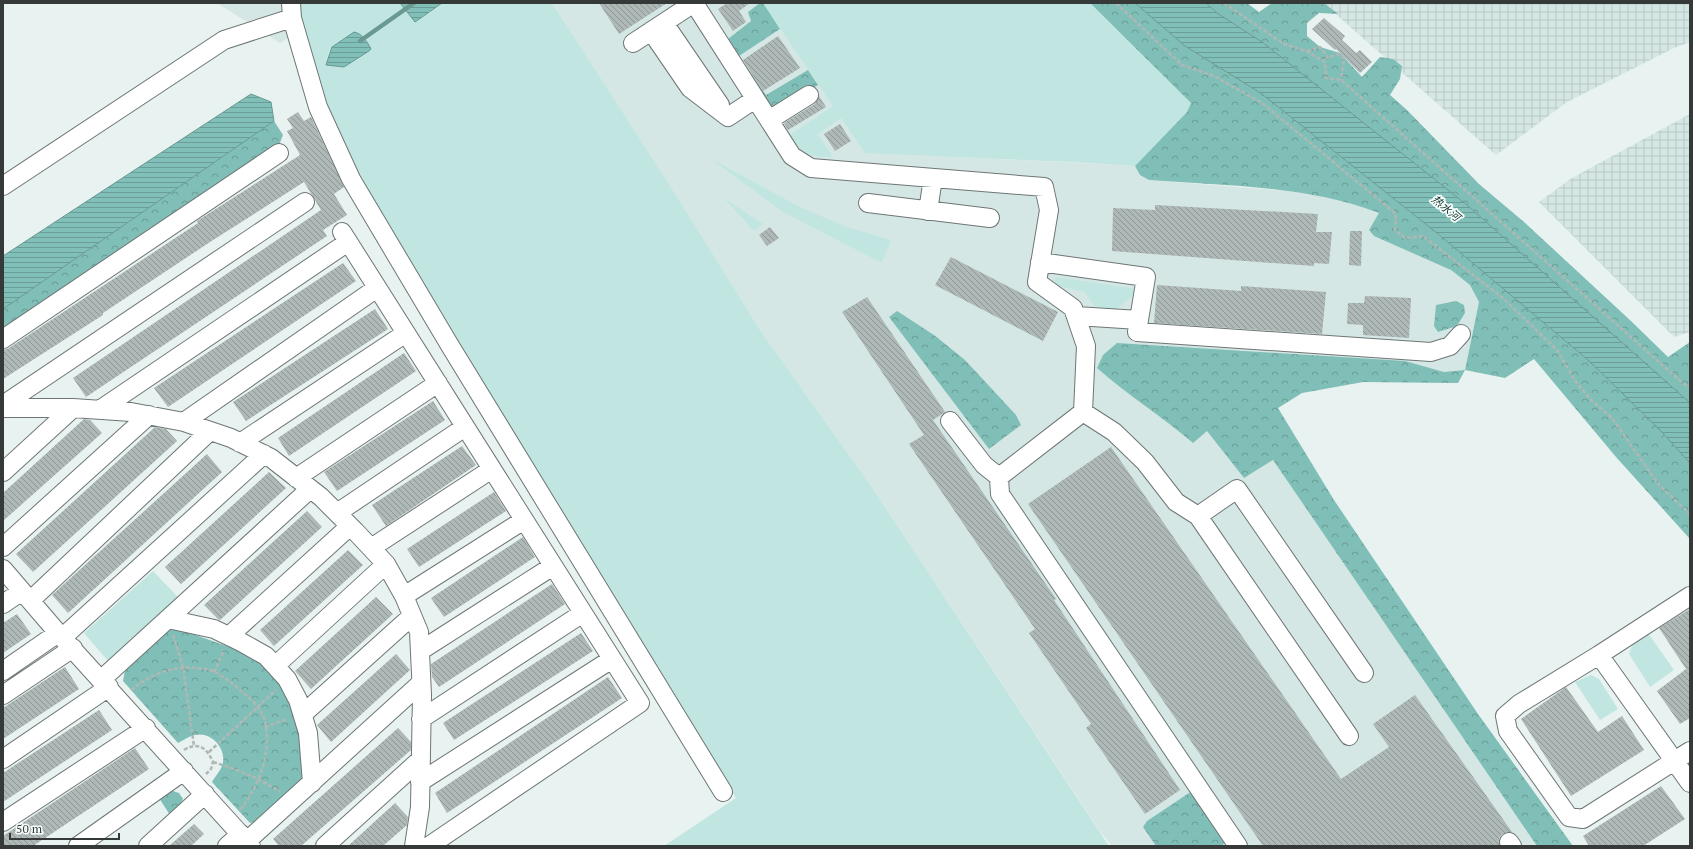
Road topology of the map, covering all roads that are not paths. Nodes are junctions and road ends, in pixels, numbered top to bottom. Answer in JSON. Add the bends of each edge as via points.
{"nodes":[{"id":1,"x":694,"y":3,"type":"edge"},
{"id":2,"x":292,"y":10,"type":"edge"},
{"id":3,"x":658,"y":27,"type":"junction"},
{"id":4,"x":632,"y":43,"type":"dead end"},
{"id":5,"x":809,"y":95,"type":"dead end"},
{"id":6,"x":756,"y":99,"type":"junction"},
{"id":7,"x":769,"y":120,"type":"junction"},
{"id":8,"x":279,"y":153,"type":"dead end"},
{"id":9,"x":933,"y":178,"type":"junction"},
{"id":10,"x":3,"y":186,"type":"edge"},
{"id":11,"x":305,"y":202,"type":"dead end"},
{"id":12,"x":868,"y":204,"type":"dead end"},
{"id":13,"x":928,"y":211,"type":"junction"},
{"id":14,"x":990,"y":218,"type":"dead end"},
{"id":15,"x":1040,"y":262,"type":"junction"},
{"id":16,"x":377,"y":288,"type":"junction"},
{"id":17,"x":1076,"y":316,"type":"junction"},
{"id":18,"x":1139,"y":320,"type":"junction"},
{"id":19,"x":406,"y":333,"type":"junction"},
{"id":20,"x":1461,"y":334,"type":"dead end"},
{"id":21,"x":3,"y":339,"type":"edge"},
{"id":22,"x":438,"y":383,"type":"junction"},
{"id":23,"x":3,"y":405,"type":"edge"},
{"id":24,"x":3,"y":408,"type":"edge"},
{"id":25,"x":73,"y":408,"type":"junction"},
{"id":26,"x":101,"y":409,"type":"junction"},
{"id":27,"x":1083,"y":412,"type":"junction"},
{"id":28,"x":149,"y":415,"type":"junction"},
{"id":29,"x":950,"y":421,"type":"dead end"},
{"id":30,"x":184,"y":422,"type":"junction"},
{"id":31,"x":465,"y":427,"type":"junction"},
{"id":32,"x":210,"y":431,"type":"junction"},
{"id":33,"x":240,"y":443,"type":"junction"},
{"id":34,"x":264,"y":454,"type":"junction"},
{"id":35,"x":492,"y":469,"type":"junction"},
{"id":36,"x":3,"y":472,"type":"edge"},
{"id":37,"x":999,"y":477,"type":"junction"},
{"id":38,"x":296,"y":478,"type":"junction"},
{"id":39,"x":310,"y":489,"type":"junction"},
{"id":40,"x":337,"y":513,"type":"junction"},
{"id":41,"x":1198,"y":516,"type":"junction"},
{"id":42,"x":524,"y":520,"type":"junction"},
{"id":43,"x":350,"y":526,"type":"junction"},
{"id":44,"x":3,"y":547,"type":"edge"},
{"id":45,"x":371,"y":548,"type":"junction"},
{"id":46,"x":386,"y":564,"type":"junction"},
{"id":47,"x":553,"y":566,"type":"junction"},
{"id":48,"x":3,"y":569,"type":"edge"},
{"id":49,"x":27,"y":595,"type":"junction"},
{"id":50,"x":404,"y":596,"type":"junction"},
{"id":51,"x":1690,"y":596,"type":"edge"},
{"id":52,"x":3,"y":604,"type":"edge"},
{"id":53,"x":583,"y":613,"type":"junction"},
{"id":54,"x":412,"y":616,"type":"junction"},
{"id":55,"x":168,"y":619,"type":"junction"},
{"id":56,"x":230,"y":636,"type":"junction"},
{"id":57,"x":65,"y":639,"type":"junction"},
{"id":58,"x":420,"y":651,"type":"junction"},
{"id":59,"x":1599,"y":655,"type":"junction"},
{"id":60,"x":612,"y":659,"type":"junction"},
{"id":61,"x":275,"y":666,"type":"junction"},
{"id":62,"x":3,"y":671,"type":"edge"},
{"id":63,"x":1364,"y":673,"type":"dead end"},
{"id":64,"x":421,"y":683,"type":"junction"},
{"id":65,"x":110,"y":689,"type":"junction"},
{"id":66,"x":3,"y":695,"type":"edge"},
{"id":67,"x":303,"y":714,"type":"junction"},
{"id":68,"x":421,"y":719,"type":"junction"},
{"id":69,"x":146,"y":728,"type":"junction"},
{"id":70,"x":1349,"y":736,"type":"dead end"},
{"id":71,"x":1690,"y":750,"type":"edge"},
{"id":72,"x":3,"y":759,"type":"edge"},
{"id":73,"x":421,"y":759,"type":"junction"},
{"id":74,"x":1675,"y":762,"type":"junction"},
{"id":75,"x":184,"y":771,"type":"junction"},
{"id":76,"x":420,"y":782,"type":"junction"},
{"id":77,"x":312,"y":783,"type":"junction"},
{"id":78,"x":1690,"y":783,"type":"edge"},
{"id":79,"x":201,"y":790,"type":"junction"},
{"id":80,"x":723,"y":792,"type":"dead end"},
{"id":81,"x":3,"y":822,"type":"edge"},
{"id":82,"x":242,"y":836,"type":"edge"},
{"id":83,"x":415,"y":839,"type":"edge"},
{"id":84,"x":78,"y":846,"type":"edge"},
{"id":85,"x":148,"y":846,"type":"edge"},
{"id":86,"x":227,"y":846,"type":"edge"},
{"id":87,"x":325,"y":846,"type":"edge"},
{"id":88,"x":400,"y":846,"type":"edge"},
{"id":89,"x":429,"y":846,"type":"edge"},
{"id":90,"x":1238,"y":846,"type":"edge"}],
"edges":[{"from":1,"to":3,"type":"street"},
{"from":1,"to":6,"type":"street"},
{"from":2,"to":10,"type":"street","via":[[224,40]]},
{"from":2,"to":80,"type":"street","via":[[318,107],[351,179]]},
{"from":3,"to":4,"type":"street"},
{"from":3,"to":6,"type":"street","via":[[690,88],[728,116]]},
{"from":5,"to":7,"type":"street"},
{"from":6,"to":7,"type":"street"},
{"from":7,"to":9,"type":"street","via":[[792,156],[811,168]]},
{"from":8,"to":21,"type":"street"},
{"from":9,"to":13,"type":"street"},
{"from":9,"to":15,"type":"street","via":[[1044,187],[1049,210]]},
{"from":11,"to":23,"type":"street"},
{"from":12,"to":13,"type":"street"},
{"from":13,"to":14,"type":"street"},
{"from":15,"to":17,"type":"street","via":[[1036,282],[1073,308]]},
{"from":15,"to":18,"type":"street","via":[[1146,277]]},
{"from":16,"to":19,"type":"street"},
{"from":16,"to":26,"type":"street","via":[[345,237]]},
{"from":16,"to":30,"type":"street"},
{"from":17,"to":18,"type":"street"},
{"from":17,"to":27,"type":"street","via":[[1086,346]]},
{"from":18,"to":20,"type":"street","via":[[1137,332],[1431,352],[1450,346]]},
{"from":19,"to":22,"type":"street"},
{"from":19,"to":33,"type":"street"},
{"from":22,"to":31,"type":"street"},
{"from":22,"to":38,"type":"street"},
{"from":24,"to":25,"type":"street"},
{"from":25,"to":26,"type":"street"},
{"from":25,"to":36,"type":"street"},
{"from":26,"to":28,"type":"street"},
{"from":27,"to":37,"type":"street"},
{"from":27,"to":41,"type":"street","via":[[1114,432],[1144,462],[1176,502]]},
{"from":28,"to":30,"type":"street"},
{"from":28,"to":44,"type":"street"},
{"from":29,"to":37,"type":"street","via":[[984,465]]},
{"from":30,"to":32,"type":"street"},
{"from":31,"to":35,"type":"street"},
{"from":31,"to":40,"type":"street"},
{"from":32,"to":33,"type":"street"},
{"from":32,"to":49,"type":"street"},
{"from":33,"to":34,"type":"street"},
{"from":34,"to":38,"type":"street"},
{"from":34,"to":57,"type":"street"},
{"from":35,"to":42,"type":"street"},
{"from":35,"to":45,"type":"street"},
{"from":37,"to":90,"type":"street","via":[[1000,494]]},
{"from":38,"to":39,"type":"street"},
{"from":39,"to":40,"type":"street"},
{"from":39,"to":55,"type":"street"},
{"from":40,"to":43,"type":"street"},
{"from":41,"to":63,"type":"street","via":[[1237,489]]},
{"from":41,"to":70,"type":"street"},
{"from":42,"to":47,"type":"street"},
{"from":42,"to":50,"type":"street"},
{"from":43,"to":45,"type":"street"},
{"from":43,"to":56,"type":"street"},
{"from":45,"to":46,"type":"street"},
{"from":46,"to":50,"type":"street"},
{"from":46,"to":61,"type":"street"},
{"from":47,"to":53,"type":"street"},
{"from":47,"to":58,"type":"street"},
{"from":48,"to":49,"type":"street"},
{"from":49,"to":52,"type":"street"},
{"from":49,"to":57,"type":"street"},
{"from":50,"to":54,"type":"street"},
{"from":51,"to":59,"type":"street"},
{"from":53,"to":60,"type":"street"},
{"from":53,"to":68,"type":"street"},
{"from":54,"to":58,"type":"street","via":[[419,632]]},
{"from":54,"to":67,"type":"street"},
{"from":55,"to":56,"type":"street","via":[[214,629]]},
{"from":55,"to":65,"type":"street"},
{"from":56,"to":61,"type":"street","via":[[266,656]]},
{"from":57,"to":62,"type":"street"},
{"from":57,"to":65,"type":"street"},
{"from":57,"to":66,"type":"street"},
{"from":58,"to":64,"type":"street"},
{"from":59,"to":74,"type":"street"},
{"from":59,"to":74,"type":"street","via":[[1519,704],[1505,716],[1508,731],[1568,817],[1583,819]]},
{"from":60,"to":76,"type":"street"},
{"from":60,"to":89,"type":"street","via":[[640,703]]},
{"from":61,"to":67,"type":"street","via":[[287,679]]},
{"from":64,"to":68,"type":"street"},
{"from":64,"to":77,"type":"street"},
{"from":65,"to":69,"type":"street"},
{"from":65,"to":72,"type":"street"},
{"from":67,"to":77,"type":"street","via":[[308,733]]},
{"from":68,"to":73,"type":"street"},
{"from":69,"to":75,"type":"street"},
{"from":69,"to":81,"type":"street"},
{"from":71,"to":74,"type":"street"},
{"from":73,"to":76,"type":"street"},
{"from":73,"to":87,"type":"street"},
{"from":74,"to":78,"type":"street"},
{"from":75,"to":79,"type":"street"},
{"from":75,"to":84,"type":"street"},
{"from":76,"to":83,"type":"street","via":[[420,807]]},
{"from":77,"to":82,"type":"street"},
{"from":79,"to":82,"type":"street"},
{"from":79,"to":85,"type":"street"},
{"from":82,"to":86,"type":"street"},
{"from":83,"to":88,"type":"street"}]}
